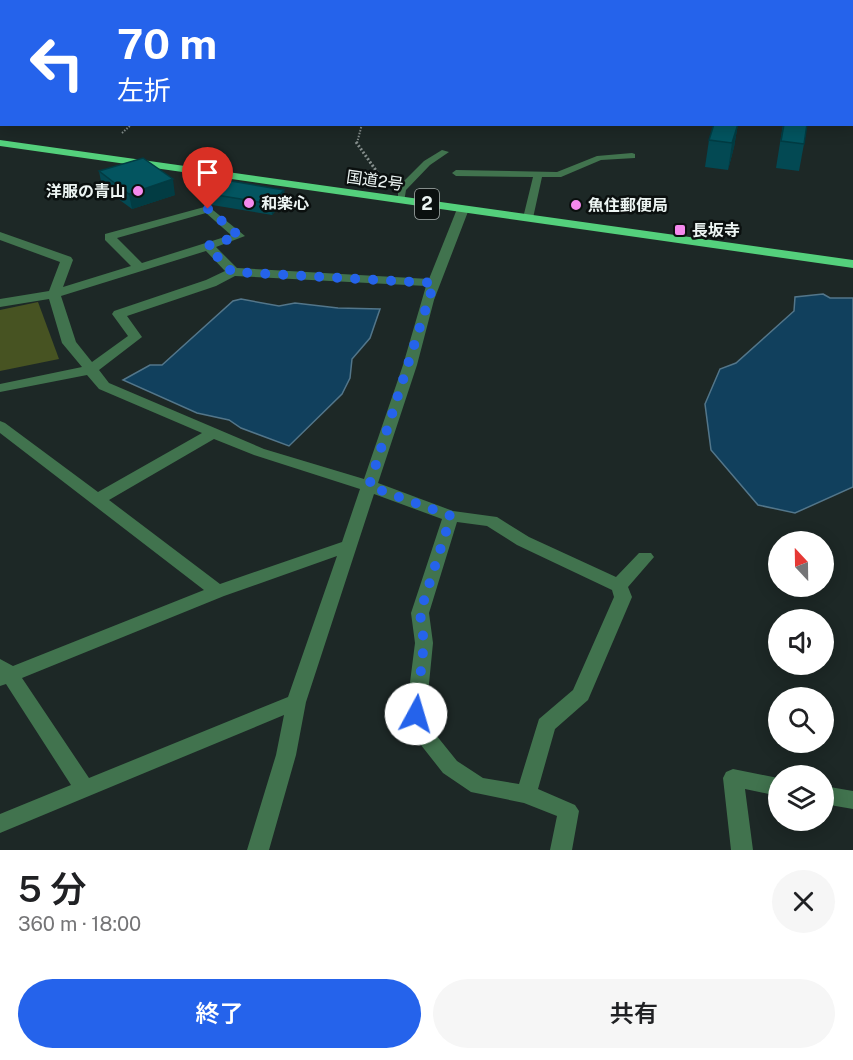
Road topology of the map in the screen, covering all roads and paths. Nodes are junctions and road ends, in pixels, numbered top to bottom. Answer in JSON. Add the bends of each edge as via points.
{"nodes":[{"id":1,"x":130,"y":126,"type":"edge"},
{"id":2,"x":361,"y":126,"type":"edge"},
{"id":3,"x":122,"y":133,"type":"dead end"},
{"id":4,"x":0,"y":143,"type":"edge"},
{"id":5,"x":445,"y":152,"type":"dead end"},
{"id":6,"x":632,"y":156,"type":"dead end"},
{"id":7,"x":456,"y":173,"type":"dead end"},
{"id":8,"x":538,"y":176,"type":"junction"},
{"id":9,"x":401,"y":194,"type":"junction"},
{"id":10,"x":463,"y":209,"type":"junction"},
{"id":11,"x":528,"y":218,"type":"junction"},
{"id":12,"x":0,"y":236,"type":"edge"},
{"id":13,"x":207,"y":246,"type":"junction"},
{"id":14,"x":853,"y":264,"type":"edge"},
{"id":15,"x":140,"y":268,"type":"junction"},
{"id":16,"x":232,"y":272,"type":"junction"},
{"id":17,"x":434,"y":283,"type":"junction"},
{"id":18,"x":54,"y":294,"type":"junction"},
{"id":19,"x":0,"y":303,"type":"edge"},
{"id":20,"x":90,"y":370,"type":"junction"},
{"id":21,"x":0,"y":388,"type":"edge"},
{"id":22,"x":0,"y":426,"type":"edge"},
{"id":23,"x":213,"y":433,"type":"junction"},
{"id":24,"x":369,"y":486,"type":"junction"},
{"id":25,"x":97,"y":500,"type":"junction"},
{"id":26,"x":451,"y":516,"type":"junction"},
{"id":27,"x":350,"y":545,"type":"junction"},
{"id":28,"x":645,"y":556,"type":"dead end"},
{"id":29,"x":619,"y":586,"type":"junction"},
{"id":30,"x":218,"y":591,"type":"junction"},
{"id":31,"x":3,"y":673,"type":"edge"},
{"id":32,"x":296,"y":702,"type":"junction"},
{"id":33,"x":768,"y":785,"type":"edge"},
{"id":34,"x":84,"y":789,"type":"junction"},
{"id":35,"x":526,"y":794,"type":"junction"},
{"id":36,"x":834,"y":797,"type":"edge"},
{"id":37,"x":853,"y":801,"type":"edge"},
{"id":38,"x":0,"y":824,"type":"edge"},
{"id":39,"x":258,"y":850,"type":"edge"},
{"id":40,"x":561,"y":850,"type":"edge"},
{"id":41,"x":742,"y":850,"type":"edge"}],
"edges":[{"from":1,"to":3,"type":"path"},
{"from":2,"to":9,"type":"path","via":[[356,141],[382,179]]},
{"from":4,"to":9,"type":"highway","name":"国道2号","number":"2"},
{"from":5,"to":9,"type":"lane","via":[[427,163]]},
{"from":6,"to":8,"type":"lane","via":[[600,158],[558,175]]},
{"from":7,"to":8,"type":"lane"},
{"from":8,"to":11,"type":"lane"},
{"from":9,"to":10,"type":"highway","name":"国道2号","number":"2"},
{"from":10,"to":11,"type":"highway","name":"国道2号","number":"2"},
{"from":10,"to":17,"type":"street"},
{"from":11,"to":14,"type":"highway","name":"国道2号","number":"2"},
{"from":12,"to":18,"type":"street","via":[[68,260]]},
{"from":13,"to":15,"type":"street"},
{"from":13,"to":15,"type":"street","via":[[239,236],[208,209],[109,237]]},
{"from":13,"to":16,"type":"street"},
{"from":15,"to":18,"type":"street"},
{"from":16,"to":17,"type":"street"},
{"from":16,"to":20,"type":"street","via":[[119,314],[135,337]]},
{"from":17,"to":24,"type":"street"},
{"from":18,"to":19,"type":"street"},
{"from":18,"to":20,"type":"street","via":[[69,343]]},
{"from":20,"to":21,"type":"street"},
{"from":20,"to":23,"type":"street","via":[[104,386]]},
{"from":22,"to":25,"type":"street"},
{"from":23,"to":24,"type":"street","via":[[259,452]]},
{"from":23,"to":25,"type":"street"},
{"from":24,"to":26,"type":"street"},
{"from":24,"to":27,"type":"street"},
{"from":25,"to":30,"type":"street"},
{"from":26,"to":29,"type":"street","via":[[491,521],[523,542]]},
{"from":26,"to":35,"type":"street","via":[[420,613],[424,643],[416,714],[424,734],[450,767],[478,786]]},
{"from":27,"to":30,"type":"street"},
{"from":27,"to":32,"type":"street"},
{"from":28,"to":29,"type":"street"},
{"from":29,"to":35,"type":"street","via":[[623,597],[581,695],[546,725]]},
{"from":30,"to":31,"type":"street"},
{"from":31,"to":34,"type":"street"},
{"from":32,"to":34,"type":"street"},
{"from":32,"to":39,"type":"street","via":[[286,755]]},
{"from":33,"to":41,"type":"street","via":[[733,778]]},
{"from":34,"to":38,"type":"street"},
{"from":35,"to":40,"type":"street","via":[[568,812]]},
{"from":36,"to":37,"type":"street"}]}
